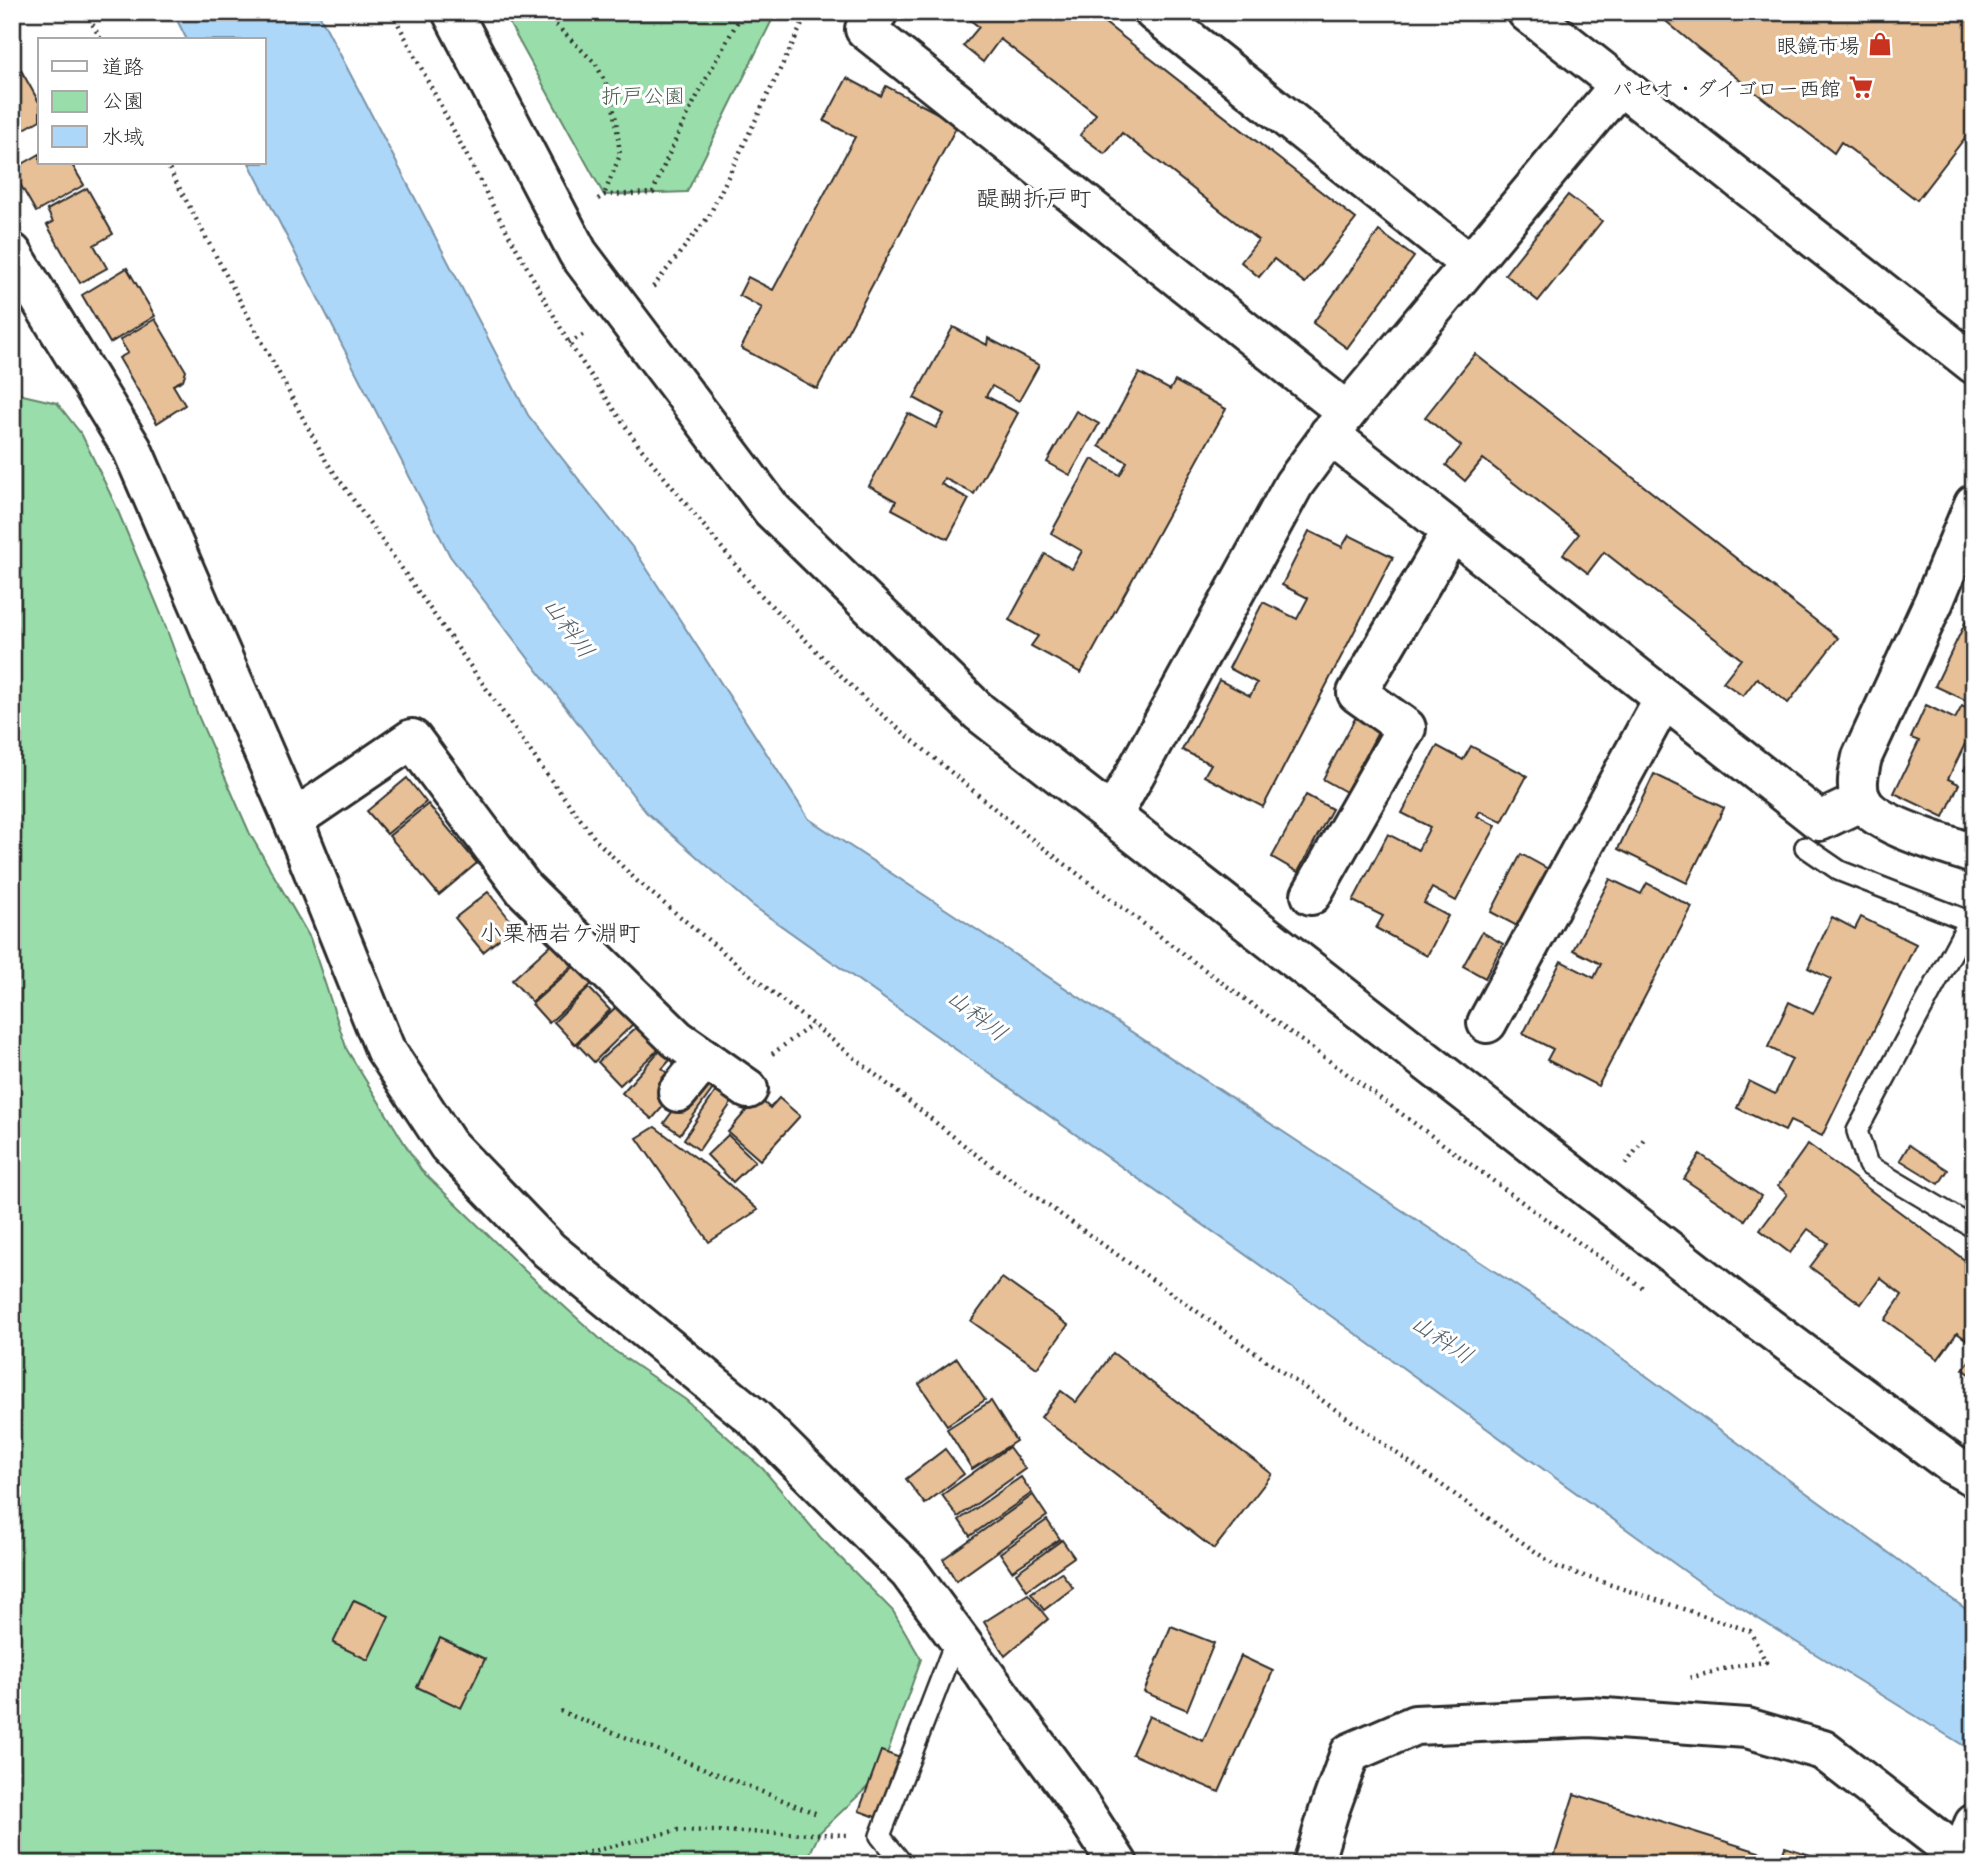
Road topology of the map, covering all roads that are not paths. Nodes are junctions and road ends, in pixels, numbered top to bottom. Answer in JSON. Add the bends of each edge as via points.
{"nodes":[{"id":1,"x":452,"y":12,"type":"edge"},
{"id":2,"x":878,"y":12,"type":"edge"},
{"id":3,"x":1154,"y":12,"type":"edge"},
{"id":4,"x":1527,"y":12,"type":"edge"},
{"id":5,"x":1619,"y":86,"type":"junction"},
{"id":6,"x":12,"y":253,"type":"edge"},
{"id":7,"x":1470,"y":264,"type":"junction"},
{"id":8,"x":1974,"y":364,"type":"edge"},
{"id":9,"x":1338,"y":423,"type":"junction"},
{"id":10,"x":1974,"y":504,"type":"edge"},
{"id":11,"x":1452,"y":531,"type":"junction"},
{"id":12,"x":1664,"y":698,"type":"junction"},
{"id":13,"x":1862,"y":801,"type":"junction"},
{"id":14,"x":1112,"y":816,"type":"junction"},
{"id":15,"x":293,"y":820,"type":"junction"},
{"id":16,"x":1805,"y":847,"type":"dead end"},
{"id":17,"x":1974,"y":854,"type":"edge"},
{"id":18,"x":1311,"y":895,"type":"dead end"},
{"id":19,"x":1971,"y":922,"type":"edge"},
{"id":20,"x":1487,"y":1024,"type":"dead end"},
{"id":21,"x":705,"y":1059,"type":"junction"},
{"id":22,"x":757,"y":1073,"type":"road end"},
{"id":23,"x":678,"y":1092,"type":"dead end"},
{"id":24,"x":1974,"y":1228,"type":"edge"},
{"id":25,"x":1974,"y":1477,"type":"edge"},
{"id":26,"x":957,"y":1637,"type":"junction"},
{"id":27,"x":1965,"y":1851,"type":"edge"},
{"id":28,"x":903,"y":1864,"type":"edge"},
{"id":29,"x":1118,"y":1864,"type":"edge"},
{"id":30,"x":1313,"y":1864,"type":"edge"}],
"edges":[{"from":1,"to":14,"type":"street","via":[[578,253],[772,510],[979,712]]},
{"from":2,"to":9,"type":"street","via":[[865,29]]},
{"from":3,"to":7,"type":"street"},
{"from":4,"to":5,"type":"street"},
{"from":5,"to":7,"type":"street"},
{"from":5,"to":8,"type":"street"},
{"from":6,"to":15,"type":"street","via":[[132,449]]},
{"from":7,"to":9,"type":"street"},
{"from":9,"to":11,"type":"street"},
{"from":9,"to":14,"type":"street","via":[[1294,484]]},
{"from":10,"to":13,"type":"street","via":[[1863,757],[1857,781]]},
{"from":11,"to":12,"type":"street"},
{"from":11,"to":18,"type":"street","via":[[1357,693],[1406,728]]},
{"from":12,"to":13,"type":"street","via":[[1820,821]]},
{"from":12,"to":20,"type":"street"},
{"from":13,"to":17,"type":"street","via":[[1894,826]]},
{"from":14,"to":25,"type":"street","via":[[1741,1307]]},
{"from":15,"to":21,"type":"street","via":[[412,739],[524,889],[677,1039]]},
{"from":15,"to":26,"type":"street","via":[[385,1049],[448,1145],[549,1250],[754,1418],[909,1572]]},
{"from":16,"to":19,"type":"lane","via":[[1840,871]]},
{"from":19,"to":24,"type":"lane","via":[[1857,1132],[1868,1165]]},
{"from":21,"to":22,"type":"street"},
{"from":21,"to":23,"type":"street"},
{"from":26,"to":28,"type":"lane","via":[[880,1836]]},
{"from":26,"to":29,"type":"street","via":[[1072,1793]]},
{"from":27,"to":30,"type":"street","via":[[1939,1840],[1824,1750],[1748,1728],[1590,1717],[1415,1725],[1350,1753]]}]}
